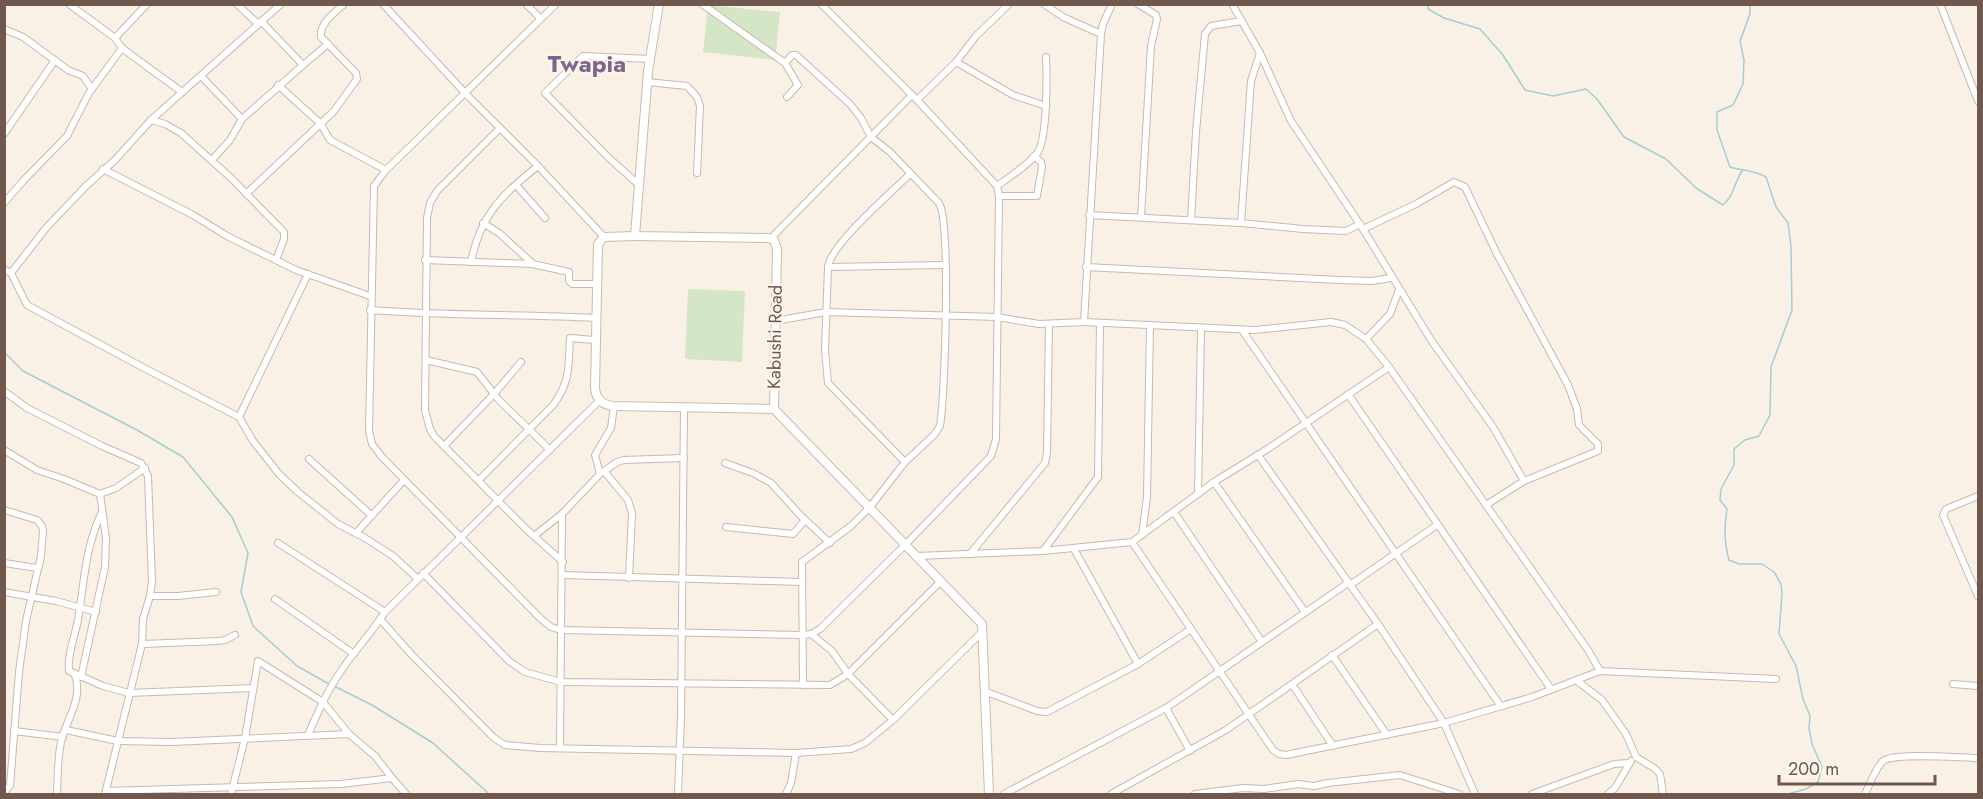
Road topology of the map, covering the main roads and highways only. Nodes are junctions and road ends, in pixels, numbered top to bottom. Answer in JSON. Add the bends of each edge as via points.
{"nodes":[{"id":1,"x":659,"y":4,"type":"edge"},
{"id":2,"x":635,"y":236,"type":"junction"},
{"id":3,"x":774,"y":409,"type":"junction"},
{"id":4,"x":989,"y":795,"type":"edge"}],
"edges":[{"from":1,"to":2,"type":"main road","via":[[647,82]]},
{"from":2,"to":3,"type":"main road","name":"Kabushi Road","via":[[771,238],[776,243]]},
{"from":2,"to":3,"type":"main road","via":[[604,237],[598,244],[595,388],[599,401],[614,406]]},
{"from":3,"to":4,"type":"main road","name":"Kabushi Road","via":[[979,620],[984,630]]}]}
